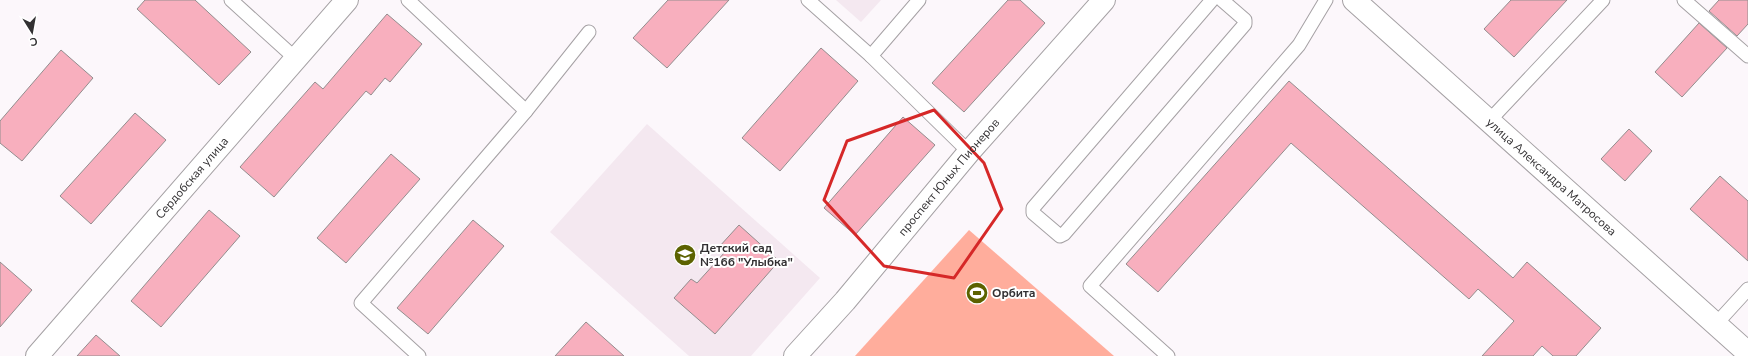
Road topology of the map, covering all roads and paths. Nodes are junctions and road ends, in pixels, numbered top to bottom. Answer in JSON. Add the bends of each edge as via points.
{"nodes":[{"id":1,"x":231,"y":0,"type":"edge"},
{"id":2,"x":347,"y":0,"type":"edge"},
{"id":3,"x":408,"y":0,"type":"edge"},
{"id":4,"x":808,"y":0,"type":"edge"},
{"id":5,"x":919,"y":0,"type":"edge"},
{"id":6,"x":1104,"y":0,"type":"edge"},
{"id":7,"x":1212,"y":0,"type":"edge"},
{"id":8,"x":1222,"y":0,"type":"edge"},
{"id":9,"x":1326,"y":0,"type":"edge"},
{"id":10,"x":1354,"y":0,"type":"edge"},
{"id":11,"x":1603,"y":0,"type":"edge"},
{"id":12,"x":1684,"y":0,"type":"edge"},
{"id":13,"x":589,"y":32,"type":"dead end"},
{"id":14,"x":871,"y":56,"type":"junction"},
{"id":15,"x":1748,"y":56,"type":"edge"},
{"id":16,"x":296,"y":59,"type":"junction"},
{"id":17,"x":526,"y":111,"type":"junction"},
{"id":18,"x":1489,"y":121,"type":"junction"},
{"id":19,"x":969,"y":152,"type":"junction"},
{"id":20,"x":1748,"y":289,"type":"edge"},
{"id":21,"x":1716,"y":324,"type":"junction"},
{"id":22,"x":1748,"y":354,"type":"edge"},
{"id":23,"x":37,"y":356,"type":"edge"},
{"id":24,"x":419,"y":356,"type":"edge"},
{"id":25,"x":795,"y":356,"type":"edge"},
{"id":26,"x":1168,"y":356,"type":"edge"}],
"edges":[{"from":1,"to":16,"type":"lane"},
{"from":2,"to":16,"type":"street","name":"Сердобская улица"},
{"from":3,"to":17,"type":"lane"},
{"from":4,"to":14,"type":"lane"},
{"from":5,"to":14,"type":"lane"},
{"from":6,"to":19,"type":"street","name":"проспект Юных Пионеров"},
{"from":7,"to":8,"type":"lane","via":[[1033,208],[1033,213],[1060,236],[1245,24],[1245,20]]},
{"from":9,"to":26,"type":"lane","via":[[1299,45],[1090,286]]},
{"from":10,"to":18,"type":"street","name":"улица Александра Матросова"},
{"from":11,"to":18,"type":"lane"},
{"from":12,"to":15,"type":"lane"},
{"from":13,"to":17,"type":"lane"},
{"from":14,"to":19,"type":"lane"},
{"from":16,"to":23,"type":"street","name":"Сердобская улица"},
{"from":17,"to":24,"type":"lane","via":[[361,303]]},
{"from":18,"to":21,"type":"street","name":"улица Александра Матросова"},
{"from":19,"to":25,"type":"street","name":"проспект Юных Пионеров"},
{"from":20,"to":21,"type":"lane"},
{"from":21,"to":22,"type":"street","name":"улица Александра Матросова"}]}
